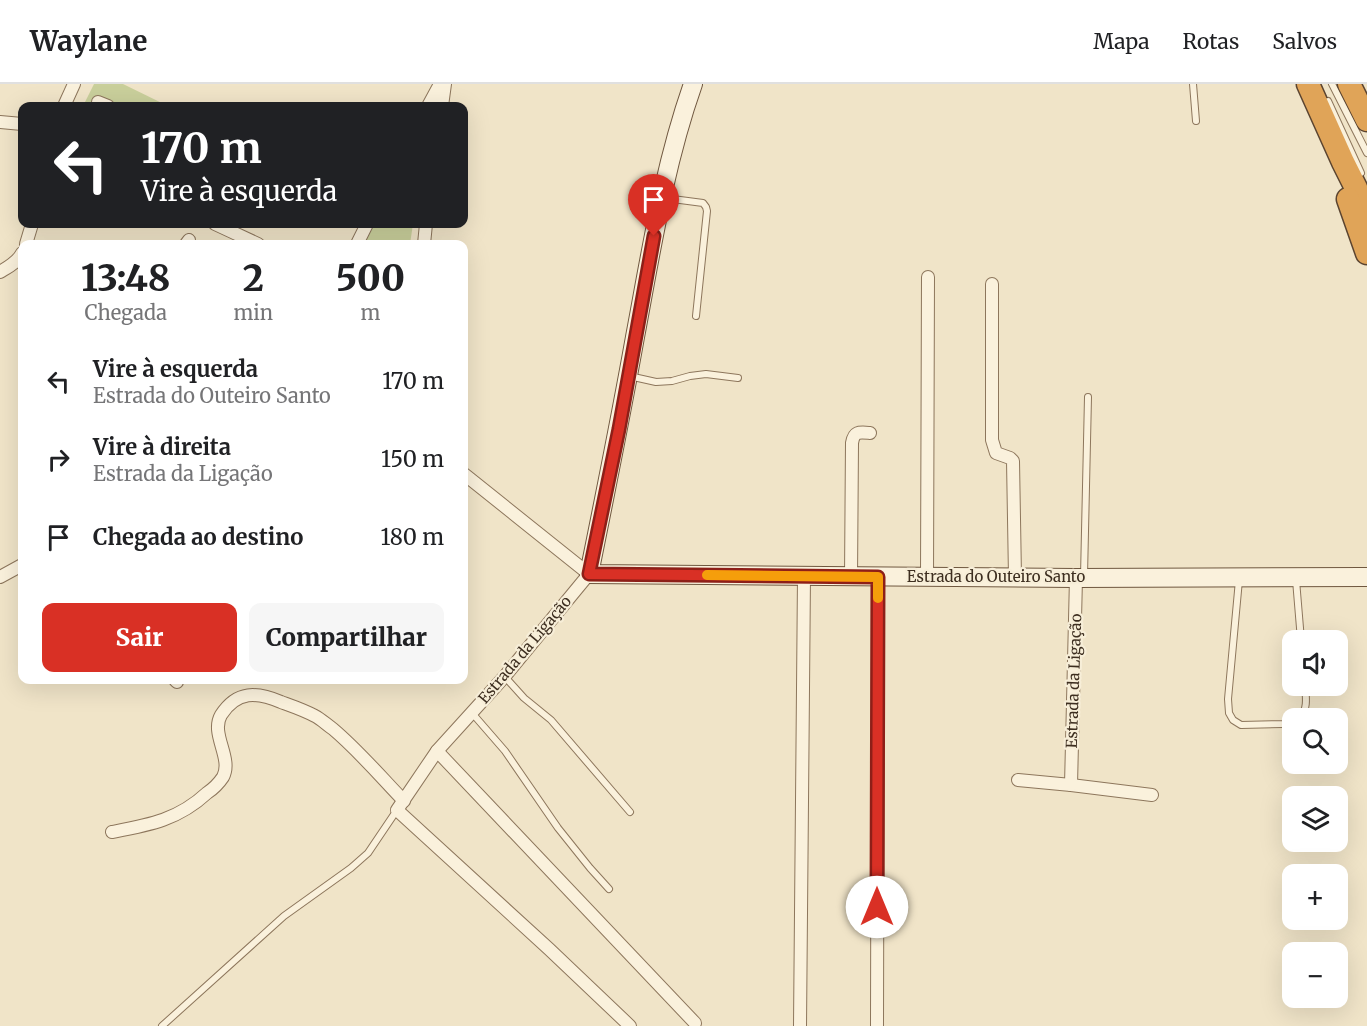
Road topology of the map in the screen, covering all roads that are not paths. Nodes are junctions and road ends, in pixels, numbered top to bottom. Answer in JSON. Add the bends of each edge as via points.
{"nodes":[{"id":1,"x":74,"y":84,"type":"edge"},
{"id":2,"x":440,"y":84,"type":"edge"},
{"id":3,"x":445,"y":84,"type":"edge"},
{"id":4,"x":692,"y":84,"type":"edge"},
{"id":5,"x":1193,"y":84,"type":"edge"},
{"id":6,"x":1332,"y":84,"type":"edge"},
{"id":7,"x":1349,"y":84,"type":"edge"},
{"id":8,"x":1316,"y":89,"type":"edge"},
{"id":9,"x":66,"y":102,"type":"edge"},
{"id":10,"x":430,"y":102,"type":"edge"},
{"id":11,"x":443,"y":102,"type":"edge"},
{"id":12,"x":1367,"y":120,"type":"edge"},
{"id":13,"x":1196,"y":121,"type":"dead end"},
{"id":14,"x":0,"y":122,"type":"edge"},
{"id":15,"x":18,"y":124,"type":"edge"},
{"id":16,"x":1367,"y":153,"type":"edge"},
{"id":17,"x":1343,"y":162,"type":"junction"},
{"id":18,"x":1363,"y":178,"type":"dead end"},
{"id":19,"x":661,"y":198,"type":"junction"},
{"id":20,"x":1367,"y":215,"type":"edge"},
{"id":21,"x":224,"y":228,"type":"edge"},
{"id":22,"x":249,"y":240,"type":"edge"},
{"id":23,"x":1367,"y":253,"type":"edge"},
{"id":24,"x":18,"y":259,"type":"edge"},
{"id":25,"x":0,"y":272,"type":"edge"},
{"id":26,"x":928,"y":277,"type":"dead end"},
{"id":27,"x":992,"y":284,"type":"dead end"},
{"id":28,"x":696,"y":316,"type":"dead end"},
{"id":29,"x":628,"y":376,"type":"junction"},
{"id":30,"x":738,"y":378,"type":"dead end"},
{"id":31,"x":1088,"y":397,"type":"dead end"},
{"id":32,"x":870,"y":433,"type":"dead end"},
{"id":33,"x":468,"y":477,"type":"edge"},
{"id":34,"x":18,"y":567,"type":"edge"},
{"id":35,"x":589,"y":574,"type":"junction"},
{"id":36,"x":804,"y":576,"type":"junction"},
{"id":37,"x":851,"y":576,"type":"junction"},
{"id":38,"x":0,"y":577,"type":"edge"},
{"id":39,"x":878,"y":577,"type":"junction"},
{"id":40,"x":927,"y":577,"type":"junction"},
{"id":41,"x":1015,"y":577,"type":"junction"},
{"id":42,"x":1239,"y":577,"type":"junction"},
{"id":43,"x":1296,"y":577,"type":"junction"},
{"id":44,"x":1367,"y":577,"type":"edge"},
{"id":45,"x":1080,"y":578,"type":"junction"},
{"id":46,"x":1300,"y":630,"type":"edge"},
{"id":47,"x":505,"y":676,"type":"junction"},
{"id":48,"x":471,"y":713,"type":"junction"},
{"id":49,"x":1282,"y":724,"type":"edge"},
{"id":50,"x":437,"y":751,"type":"junction"},
{"id":51,"x":1018,"y":780,"type":"dead end"},
{"id":52,"x":1071,"y":785,"type":"junction"},
{"id":53,"x":1152,"y":795,"type":"dead end"},
{"id":54,"x":400,"y":805,"type":"junction"},
{"id":55,"x":630,"y":812,"type":"dead end"},
{"id":56,"x":112,"y":832,"type":"dead end"},
{"id":57,"x":609,"y":889,"type":"dead end"},
{"id":58,"x":695,"y":1023,"type":"dead end"},
{"id":59,"x":162,"y":1026,"type":"edge"},
{"id":60,"x":630,"y":1026,"type":"edge"},
{"id":61,"x":800,"y":1026,"type":"edge"},
{"id":62,"x":877,"y":1026,"type":"edge"}],
"edges":[{"from":1,"to":9,"type":"street"},
{"from":2,"to":10,"type":"street"},
{"from":3,"to":11,"type":"street"},
{"from":4,"to":19,"type":"street","name":"Estrada da Ligação"},
{"from":5,"to":13,"type":"lane"},
{"from":6,"to":16,"type":"lane"},
{"from":7,"to":12,"type":"highway"},
{"from":8,"to":17,"type":"highway"},
{"from":8,"to":18,"type":"lane"},
{"from":14,"to":15,"type":"street"},
{"from":17,"to":20,"type":"highway"},
{"from":17,"to":23,"type":"highway","via":[[1345,187]]},
{"from":19,"to":28,"type":"lane","via":[[703,203],[706,207]]},
{"from":19,"to":29,"type":"street","name":"Estrada da Ligação"},
{"from":21,"to":22,"type":"street"},
{"from":24,"to":25,"type":"street"},
{"from":26,"to":40,"type":"street"},
{"from":27,"to":41,"type":"street","via":[[992,440],[996,453],[1013,461]]},
{"from":29,"to":30,"type":"lane","via":[[656,382],[706,374]]},
{"from":29,"to":35,"type":"street","name":"Estrada da Ligação"},
{"from":31,"to":45,"type":"lane"},
{"from":32,"to":37,"type":"street","via":[[856,434],[852,444]]},
{"from":33,"to":35,"type":"street"},
{"from":34,"to":38,"type":"street"},
{"from":35,"to":36,"type":"street","name":"Estrada do Outeiro Santo"},
{"from":35,"to":47,"type":"street","name":"Estrada da Ligação"},
{"from":36,"to":37,"type":"street","name":"Estrada do Outeiro Santo"},
{"from":36,"to":61,"type":"street"},
{"from":37,"to":39,"type":"street","name":"Estrada do Outeiro Santo"},
{"from":39,"to":40,"type":"street","name":"Estrada do Outeiro Santo"},
{"from":39,"to":62,"type":"street"},
{"from":40,"to":41,"type":"street","name":"Estrada do Outeiro Santo"},
{"from":41,"to":45,"type":"street","name":"Estrada do Outeiro Santo"},
{"from":42,"to":43,"type":"street","name":"Estrada do Outeiro Santo"},
{"from":42,"to":45,"type":"street","name":"Estrada do Outeiro Santo"},
{"from":42,"to":49,"type":"lane","via":[[1229,713],[1241,725]]},
{"from":43,"to":44,"type":"street","name":"Estrada do Outeiro Santo"},
{"from":43,"to":46,"type":"lane"},
{"from":45,"to":52,"type":"street","name":"Estrada da Ligação"},
{"from":47,"to":48,"type":"street","name":"Estrada da Ligação"},
{"from":47,"to":55,"type":"lane","via":[[551,720]]},
{"from":48,"to":50,"type":"street","name":"Estrada da Ligação"},
{"from":48,"to":57,"type":"lane","via":[[505,751],[558,828]]},
{"from":50,"to":54,"type":"street","name":"Estrada da Ligação"},
{"from":50,"to":58,"type":"street"},
{"from":51,"to":52,"type":"street"},
{"from":52,"to":53,"type":"street"},
{"from":54,"to":56,"type":"street","via":[[350,743],[316,716],[266,695],[254,694],[230,704],[220,717],[218,730],[225,762],[224,775],[216,786],[199,801],[155,824]]},
{"from":54,"to":59,"type":"lane","via":[[368,853],[284,916]]},
{"from":54,"to":60,"type":"street"}]}
